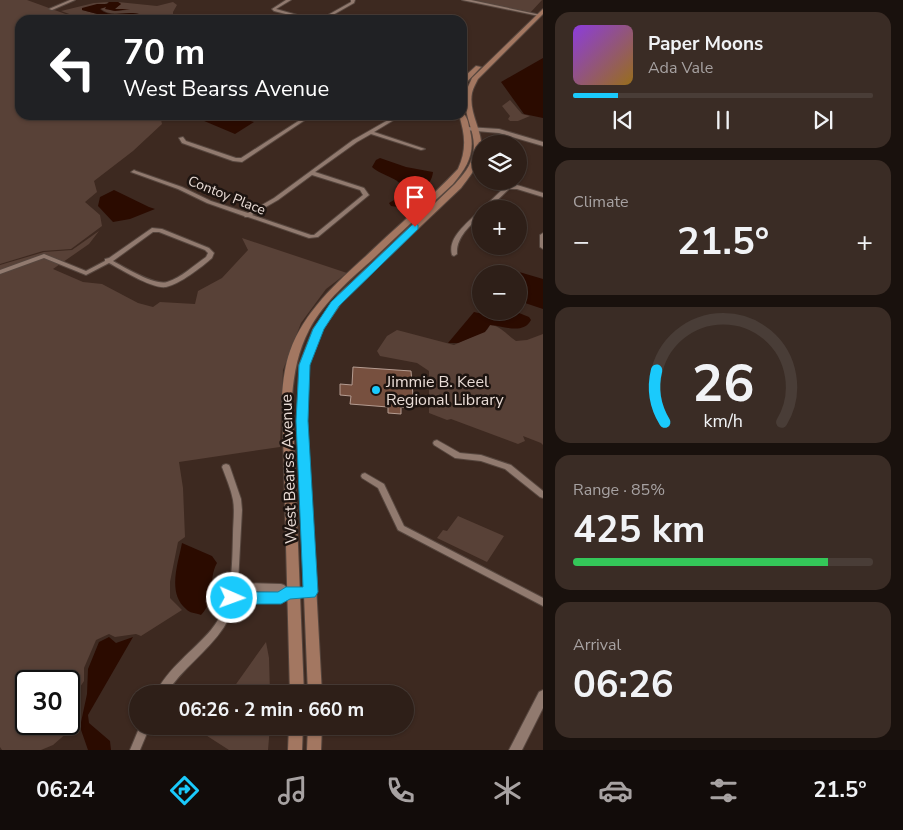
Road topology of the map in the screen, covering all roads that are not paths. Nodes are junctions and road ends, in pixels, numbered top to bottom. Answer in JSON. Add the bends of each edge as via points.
{"nodes":[{"id":1,"x":73,"y":0,"type":"edge"},
{"id":2,"x":289,"y":0,"type":"edge"},
{"id":3,"x":353,"y":0,"type":"edge"},
{"id":4,"x":464,"y":0,"type":"edge"},
{"id":5,"x":543,"y":4,"type":"edge"},
{"id":6,"x":51,"y":9,"type":"dead end"},
{"id":7,"x":539,"y":14,"type":"edge"},
{"id":8,"x":294,"y":15,"type":"edge"},
{"id":9,"x":330,"y":15,"type":"edge"},
{"id":10,"x":468,"y":77,"type":"edge"},
{"id":11,"x":303,"y":120,"type":"edge"},
{"id":12,"x":391,"y":120,"type":"edge"},
{"id":13,"x":466,"y":120,"type":"edge"},
{"id":14,"x":472,"y":129,"type":"junction"},
{"id":15,"x":370,"y":132,"type":"junction"},
{"id":16,"x":181,"y":138,"type":"dead end"},
{"id":17,"x":543,"y":144,"type":"edge"},
{"id":18,"x":423,"y":149,"type":"dead end"},
{"id":19,"x":134,"y":172,"type":"dead end"},
{"id":20,"x":312,"y":173,"type":"junction"},
{"id":21,"x":543,"y":195,"type":"edge"},
{"id":22,"x":494,"y":200,"type":"edge"},
{"id":23,"x":247,"y":216,"type":"junction"},
{"id":24,"x":472,"y":222,"type":"edge"},
{"id":25,"x":543,"y":235,"type":"edge"},
{"id":26,"x":543,"y":247,"type":"edge"},
{"id":27,"x":454,"y":254,"type":"dead end"},
{"id":28,"x":108,"y":260,"type":"junction"},
{"id":29,"x":0,"y":272,"type":"edge"},
{"id":30,"x":289,"y":375,"type":"junction"},
{"id":31,"x":302,"y":421,"type":"junction"},
{"id":32,"x":437,"y":443,"type":"dead end"},
{"id":33,"x":226,"y":467,"type":"dead end"},
{"id":34,"x":365,"y":476,"type":"dead end"},
{"id":35,"x":543,"y":495,"type":"edge"},
{"id":36,"x":233,"y":587,"type":"junction"},
{"id":37,"x":310,"y":592,"type":"junction"},
{"id":38,"x":290,"y":593,"type":"junction"},
{"id":39,"x":232,"y":598,"type":"junction"},
{"id":40,"x":543,"y":602,"type":"edge"},
{"id":41,"x":166,"y":685,"type":"edge"},
{"id":42,"x":296,"y":685,"type":"edge"},
{"id":43,"x":315,"y":685,"type":"edge"},
{"id":44,"x":543,"y":696,"type":"edge"},
{"id":45,"x":142,"y":735,"type":"edge"},
{"id":46,"x":296,"y":735,"type":"edge"},
{"id":47,"x":315,"y":735,"type":"edge"},
{"id":48,"x":135,"y":750,"type":"edge"},
{"id":49,"x":295,"y":750,"type":"edge"},
{"id":50,"x":314,"y":750,"type":"edge"},
{"id":51,"x":516,"y":750,"type":"edge"}],
"edges":[{"from":1,"to":6,"type":"street"},
{"from":2,"to":8,"type":"street","via":[[274,9]]},
{"from":3,"to":9,"type":"street"},
{"from":4,"to":7,"type":"street"},
{"from":5,"to":7,"type":"main road","name":"West Bearss Avenue"},
{"from":7,"to":10,"type":"main road","name":"West Bearss Avenue"},
{"from":10,"to":14,"type":"main road","name":"West Bearss Avenue","via":[[467,104]]},
{"from":11,"to":16,"type":"street","via":[[242,160],[184,142]]},
{"from":12,"to":15,"type":"street"},
{"from":13,"to":14,"type":"main road","name":"West Bearss Avenue"},
{"from":14,"to":17,"type":"street","via":[[499,131]]},
{"from":14,"to":30,"type":"main road","name":"West Bearss Avenue","via":[[461,170],[324,302],[302,334]]},
{"from":14,"to":31,"type":"main road","name":"West Bearss Avenue","via":[[479,150],[468,175],[341,298],[318,329],[302,375]]},
{"from":15,"to":18,"type":"street"},
{"from":15,"to":20,"type":"street"},
{"from":19,"to":23,"type":"street","name":"Contoy Place"},
{"from":20,"to":23,"type":"street"},
{"from":20,"to":23,"type":"street","name":"Contoy Place","via":[[362,189],[366,195],[311,237]]},
{"from":21,"to":22,"type":"street","via":[[508,187]]},
{"from":24,"to":27,"type":"street","via":[[456,241]]},
{"from":25,"to":26,"type":"street"},
{"from":28,"to":28,"type":"street","via":[[152,230],[160,230],[210,253],[209,258],[164,285]]},
{"from":28,"to":29,"type":"street","via":[[86,273],[44,256]]},
{"from":30,"to":31,"type":"main road","via":[[293,381],[293,414]]},
{"from":30,"to":38,"type":"main road","name":"West Bearss Avenue"},
{"from":31,"to":37,"type":"main road","name":"West Bearss Avenue"},
{"from":32,"to":35,"type":"street","via":[[458,456],[481,458],[508,467]]},
{"from":33,"to":36,"type":"street","via":[[237,504]]},
{"from":34,"to":40,"type":"street","via":[[381,486],[401,528]]},
{"from":36,"to":38,"type":"street","via":[[281,588]]},
{"from":36,"to":39,"type":"street"},
{"from":37,"to":38,"type":"street"},
{"from":37,"to":43,"type":"main road","name":"West Bearss Avenue"},
{"from":38,"to":39,"type":"street","via":[[281,598]]},
{"from":38,"to":42,"type":"main road","name":"West Bearss Avenue"},
{"from":39,"to":41,"type":"street","via":[[221,624]]},
{"from":44,"to":51,"type":"street"},
{"from":45,"to":48,"type":"street"},
{"from":46,"to":49,"type":"main road"},
{"from":47,"to":50,"type":"main road"}]}
